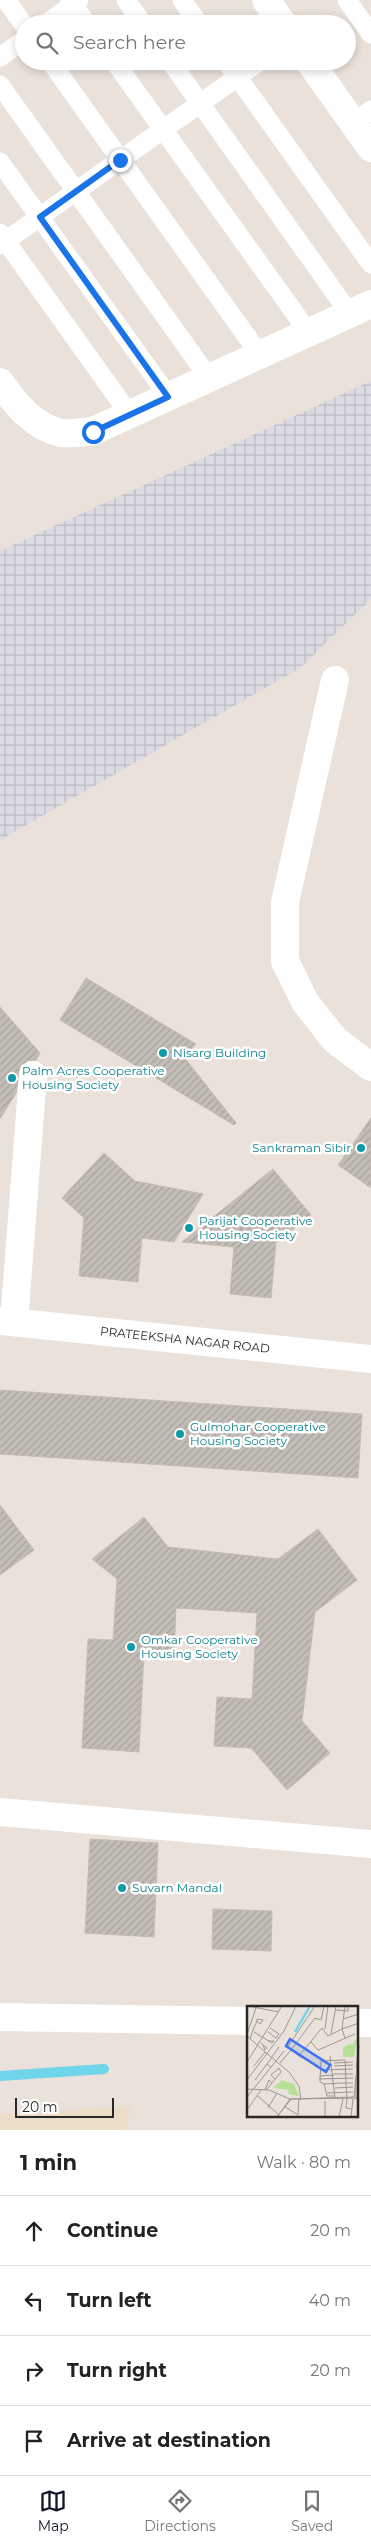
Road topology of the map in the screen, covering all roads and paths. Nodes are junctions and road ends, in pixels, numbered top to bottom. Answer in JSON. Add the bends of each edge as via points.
{"nodes":[{"id":1,"x":6,"y":0,"type":"edge"},
{"id":2,"x":126,"y":0,"type":"edge"},
{"id":3,"x":182,"y":0,"type":"edge"},
{"id":4,"x":266,"y":0,"type":"edge"},
{"id":5,"x":347,"y":0,"type":"edge"},
{"id":6,"x":74,"y":1,"type":"edge"},
{"id":7,"x":17,"y":15,"type":"edge"},
{"id":8,"x":57,"y":15,"type":"edge"},
{"id":9,"x":82,"y":15,"type":"edge"},
{"id":10,"x":137,"y":15,"type":"edge"},
{"id":11,"x":193,"y":15,"type":"edge"},
{"id":12,"x":277,"y":15,"type":"edge"},
{"id":13,"x":371,"y":34,"type":"edge"},
{"id":14,"x":15,"y":46,"type":"edge"},
{"id":15,"x":0,"y":57,"type":"edge"},
{"id":16,"x":56,"y":70,"type":"edge"},
{"id":17,"x":120,"y":70,"type":"edge"},
{"id":18,"x":176,"y":70,"type":"edge"},
{"id":19,"x":232,"y":70,"type":"edge"},
{"id":20,"x":247,"y":70,"type":"edge"},
{"id":21,"x":318,"y":70,"type":"edge"},
{"id":22,"x":237,"y":77,"type":"junction"},
{"id":23,"x":0,"y":85,"type":"edge"},
{"id":24,"x":200,"y":104,"type":"junction"},
{"id":25,"x":362,"y":117,"type":"edge"},
{"id":26,"x":163,"y":130,"type":"junction"},
{"id":27,"x":371,"y":148,"type":"edge"},
{"id":28,"x":120,"y":160,"type":"junction"},
{"id":29,"x":0,"y":162,"type":"edge"},
{"id":30,"x":76,"y":191,"type":"junction"},
{"id":31,"x":40,"y":217,"type":"junction"},
{"id":32,"x":2,"y":240,"type":"edge"},
{"id":33,"x":371,"y":264,"type":"edge"},
{"id":34,"x":361,"y":309,"type":"edge"},
{"id":35,"x":309,"y":333,"type":"junction"},
{"id":36,"x":260,"y":355,"type":"junction"},
{"id":37,"x":209,"y":378,"type":"junction"},
{"id":38,"x":0,"y":382,"type":"edge"},
{"id":39,"x":168,"y":397,"type":"junction"},
{"id":40,"x":130,"y":415,"type":"junction"},
{"id":41,"x":335,"y":680,"type":"dead end"},
{"id":42,"x":371,"y":1067,"type":"edge"},
{"id":43,"x":33,"y":1075,"type":"dead end"},
{"id":44,"x":7,"y":1321,"type":"edge"},
{"id":45,"x":371,"y":1359,"type":"edge"},
{"id":46,"x":0,"y":1812,"type":"edge"},
{"id":47,"x":371,"y":1844,"type":"edge"},
{"id":48,"x":0,"y":2017,"type":"edge"},
{"id":49,"x":247,"y":2021,"type":"edge"},
{"id":50,"x":358,"y":2023,"type":"edge"},
{"id":51,"x":371,"y":2023,"type":"edge"}],
"edges":[{"from":1,"to":7,"type":"lane"},
{"from":2,"to":10,"type":"lane"},
{"from":3,"to":11,"type":"lane"},
{"from":4,"to":12,"type":"street"},
{"from":5,"to":13,"type":"lane"},
{"from":6,"to":8,"type":"lane"},
{"from":6,"to":9,"type":"lane"},
{"from":14,"to":15,"type":"lane"},
{"from":16,"to":28,"type":"lane"},
{"from":17,"to":26,"type":"lane"},
{"from":18,"to":24,"type":"lane"},
{"from":19,"to":22,"type":"lane"},
{"from":20,"to":22,"type":"lane"},
{"from":21,"to":25,"type":"street"},
{"from":22,"to":24,"type":"lane"},
{"from":22,"to":33,"type":"lane"},
{"from":23,"to":30,"type":"lane"},
{"from":24,"to":26,"type":"lane"},
{"from":24,"to":34,"type":"lane"},
{"from":25,"to":27,"type":"street"},
{"from":26,"to":28,"type":"lane"},
{"from":26,"to":35,"type":"lane"},
{"from":28,"to":30,"type":"lane"},
{"from":28,"to":36,"type":"lane"},
{"from":29,"to":31,"type":"lane"},
{"from":30,"to":31,"type":"lane"},
{"from":30,"to":37,"type":"lane"},
{"from":31,"to":32,"type":"lane"},
{"from":31,"to":39,"type":"lane"},
{"from":32,"to":40,"type":"lane"},
{"from":34,"to":35,"type":"street"},
{"from":35,"to":36,"type":"street"},
{"from":36,"to":37,"type":"street"},
{"from":37,"to":39,"type":"street"},
{"from":38,"to":40,"type":"street","via":[[15,403],[37,422],[62,433],[93,432]]},
{"from":39,"to":40,"type":"street"},
{"from":41,"to":42,"type":"street","via":[[285,902],[285,961],[305,1002],[336,1040]]},
{"from":43,"to":44,"type":"street"},
{"from":44,"to":45,"type":"street","name":"PRATEEKSHA NAGAR ROAD"},
{"from":46,"to":47,"type":"street"},
{"from":48,"to":49,"type":"street"},
{"from":50,"to":51,"type":"street"}]}
